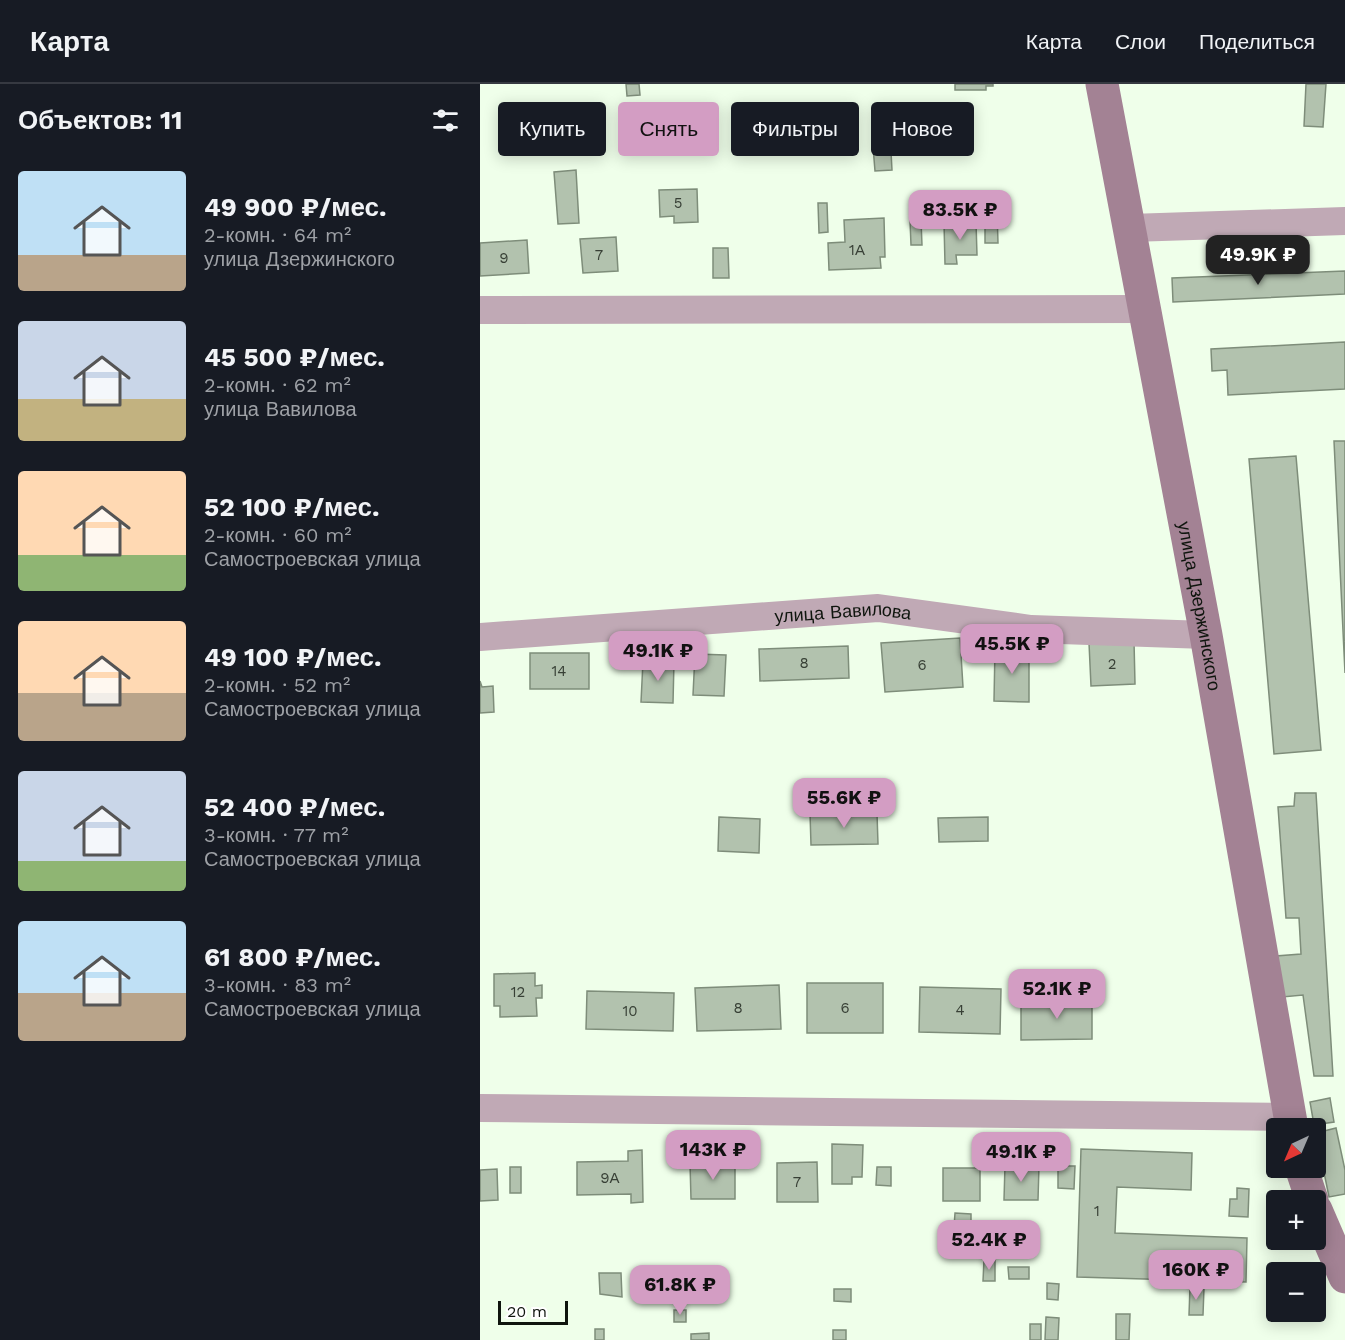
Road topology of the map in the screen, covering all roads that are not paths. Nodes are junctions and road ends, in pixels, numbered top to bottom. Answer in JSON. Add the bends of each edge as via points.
{"nodes":[{"id":1,"x":1102,"y":84,"type":"edge"},
{"id":2,"x":1345,"y":221,"type":"edge"},
{"id":3,"x":1130,"y":228,"type":"junction"},
{"id":4,"x":1145,"y":309,"type":"junction"},
{"id":5,"x":480,"y":310,"type":"edge"},
{"id":6,"x":1206,"y":635,"type":"junction"},
{"id":7,"x":480,"y":637,"type":"edge"},
{"id":8,"x":480,"y":1108,"type":"edge"},
{"id":9,"x":1290,"y":1118,"type":"edge"},
{"id":10,"x":1266,"y":1122,"type":"edge"},
{"id":11,"x":1326,"y":1233,"type":"edge"},
{"id":12,"x":1345,"y":1278,"type":"edge"}],
"edges":[{"from":1,"to":3,"type":"street","name":"улица Дзержинского"},
{"from":2,"to":3,"type":"street"},
{"from":3,"to":4,"type":"street","name":"улица Дзержинского"},
{"from":4,"to":5,"type":"street"},
{"from":4,"to":6,"type":"street","name":"улица Дзержинского"},
{"from":6,"to":7,"type":"street","name":"улица Вавилова","via":[[1031,629],[878,608]]},
{"from":6,"to":9,"type":"street","name":"улица Дзержинского"},
{"from":8,"to":10,"type":"street"},
{"from":11,"to":12,"type":"street"}]}
